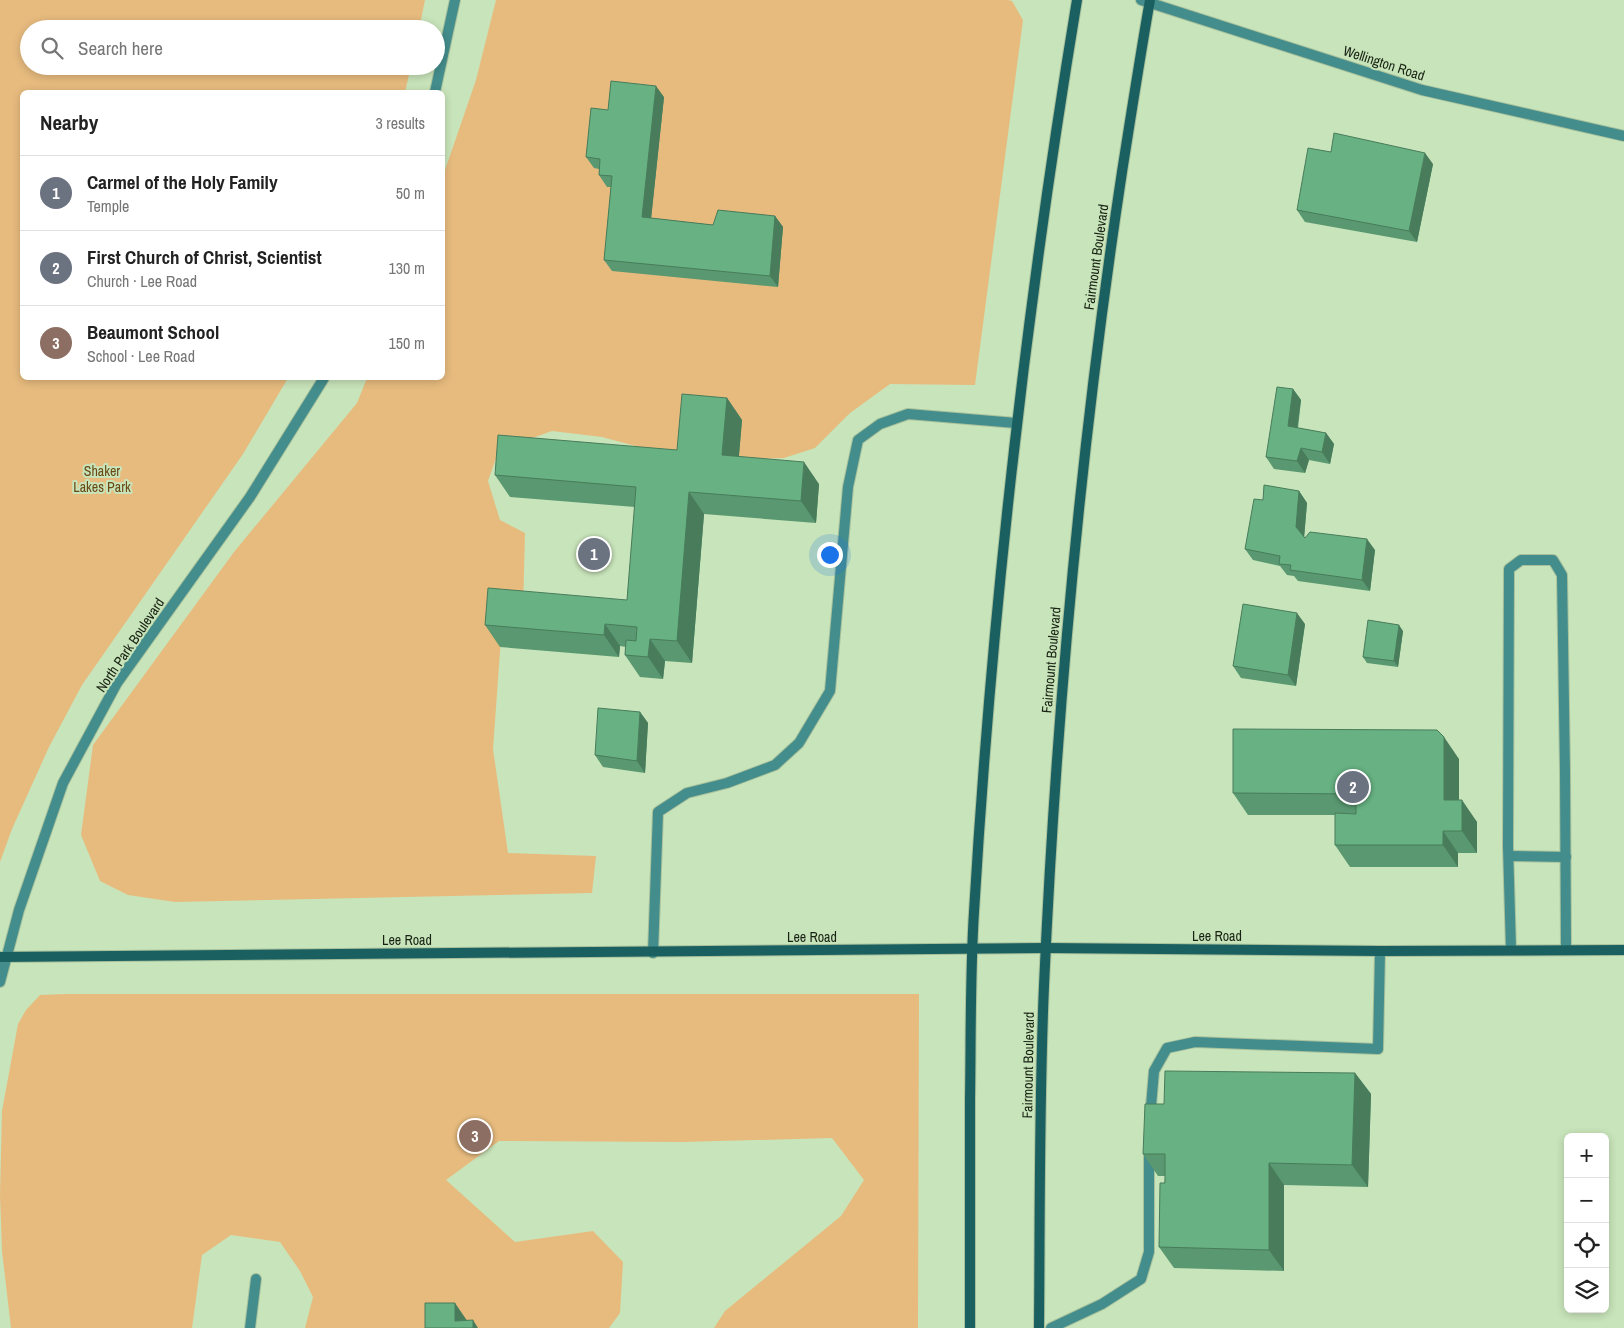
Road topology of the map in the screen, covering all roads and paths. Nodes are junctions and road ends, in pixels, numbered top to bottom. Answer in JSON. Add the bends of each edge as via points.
{"nodes":[{"id":1,"x":455,"y":0,"type":"edge"},
{"id":2,"x":1077,"y":0,"type":"edge"},
{"id":3,"x":1147,"y":1,"type":"edge"},
{"id":4,"x":445,"y":46,"type":"edge"},
{"id":5,"x":439,"y":75,"type":"edge"},
{"id":6,"x":435,"y":90,"type":"edge"},
{"id":7,"x":1624,"y":136,"type":"edge"},
{"id":8,"x":323,"y":380,"type":"edge"},
{"id":9,"x":1016,"y":423,"type":"junction"},
{"id":10,"x":1509,"y":856,"type":"junction"},
{"id":11,"x":1566,"y":857,"type":"junction"},
{"id":12,"x":1046,"y":948,"type":"junction"},
{"id":13,"x":973,"y":950,"type":"junction"},
{"id":14,"x":1511,"y":950,"type":"junction"},
{"id":15,"x":1566,"y":950,"type":"junction"},
{"id":16,"x":1624,"y":950,"type":"edge"},
{"id":17,"x":1380,"y":951,"type":"junction"},
{"id":18,"x":653,"y":953,"type":"junction"},
{"id":19,"x":3,"y":957,"type":"edge"},
{"id":20,"x":0,"y":982,"type":"edge"},
{"id":21,"x":1150,"y":1124,"type":"edge"},
{"id":22,"x":1150,"y":1144,"type":"edge"},
{"id":23,"x":256,"y":1279,"type":"dead end"},
{"id":24,"x":250,"y":1328,"type":"edge"},
{"id":25,"x":970,"y":1328,"type":"edge"},
{"id":26,"x":1039,"y":1328,"type":"edge"},
{"id":27,"x":1051,"y":1328,"type":"edge"}],
"edges":[{"from":1,"to":4,"type":"street"},
{"from":2,"to":9,"type":"main road","via":[[1048,180]]},
{"from":3,"to":7,"type":"street","name":"Wellington Road","via":[[1422,90]]},
{"from":3,"to":12,"type":"main road","name":"Fairmount Boulevard","via":[[1098,339],[1080,503],[1061,701]]},
{"from":5,"to":6,"type":"street"},
{"from":8,"to":19,"type":"street","name":"North Park Boulevard","via":[[250,497],[117,683],[63,783]]},
{"from":9,"to":13,"type":"main road","via":[[996,624]]},
{"from":9,"to":18,"type":"street","via":[[908,414],[880,424],[858,440],[848,486],[830,691],[800,743],[775,765],[727,783],[687,793],[658,812]]},
{"from":10,"to":11,"type":"street"},
{"from":10,"to":11,"type":"street","via":[[1509,569],[1521,560],[1553,560],[1562,575]]},
{"from":10,"to":14,"type":"street"},
{"from":11,"to":15,"type":"street"},
{"from":12,"to":13,"type":"main road","name":"Lee Road"},
{"from":12,"to":17,"type":"main road","name":"Lee Road"},
{"from":12,"to":26,"type":"main road","name":"Fairmount Boulevard"},
{"from":13,"to":18,"type":"main road","name":"Lee Road"},
{"from":13,"to":25,"type":"main road"},
{"from":14,"to":15,"type":"main road","name":"Lee Road"},
{"from":14,"to":17,"type":"main road","name":"Lee Road"},
{"from":15,"to":16,"type":"main road","name":"Lee Road"},
{"from":17,"to":21,"type":"street","via":[[1378,1049],[1195,1042],[1167,1048],[1154,1071]]},
{"from":18,"to":19,"type":"main road","name":"Lee Road"},
{"from":19,"to":20,"type":"street","name":"North Park Boulevard"},
{"from":22,"to":27,"type":"street","via":[[1149,1252],[1141,1279],[1102,1304]]},
{"from":23,"to":24,"type":"street"}]}
